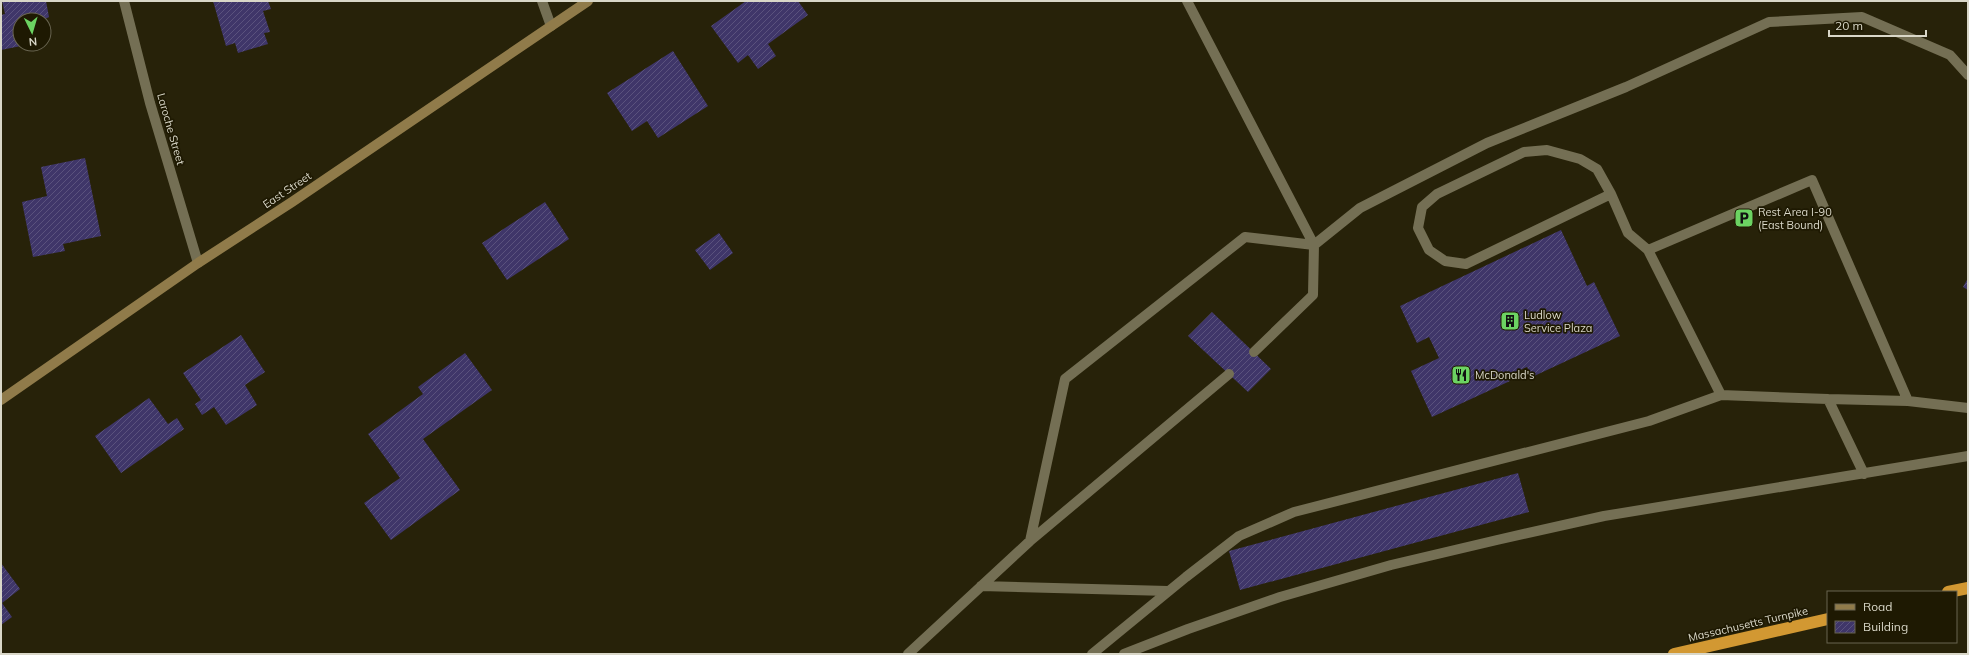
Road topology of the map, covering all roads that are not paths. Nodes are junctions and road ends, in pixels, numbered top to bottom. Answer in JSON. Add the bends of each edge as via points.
{"nodes":[{"id":1,"x":124,"y":1,"type":"edge"},
{"id":2,"x":542,"y":1,"type":"edge"},
{"id":3,"x":588,"y":1,"type":"edge"},
{"id":4,"x":1187,"y":1,"type":"edge"},
{"id":5,"x":551,"y":26,"type":"junction"},
{"id":6,"x":1968,"y":75,"type":"edge"},
{"id":7,"x":1611,"y":194,"type":"junction"},
{"id":8,"x":1314,"y":245,"type":"junction"},
{"id":9,"x":1648,"y":250,"type":"junction"},
{"id":10,"x":198,"y":263,"type":"junction"},
{"id":11,"x":1254,"y":352,"type":"dead end"},
{"id":12,"x":1229,"y":374,"type":"dead end"},
{"id":13,"x":1721,"y":395,"type":"junction"},
{"id":14,"x":1828,"y":399,"type":"junction"},
{"id":15,"x":1,"y":400,"type":"edge"},
{"id":16,"x":1908,"y":401,"type":"junction"},
{"id":17,"x":1968,"y":408,"type":"edge"},
{"id":18,"x":1968,"y":456,"type":"edge"},
{"id":19,"x":1864,"y":474,"type":"junction"},
{"id":20,"x":1030,"y":541,"type":"junction"},
{"id":21,"x":981,"y":586,"type":"junction"},
{"id":22,"x":1968,"y":588,"type":"edge"},
{"id":23,"x":1168,"y":591,"type":"junction"},
{"id":24,"x":1953,"y":591,"type":"edge"},
{"id":25,"x":1827,"y":619,"type":"edge"},
{"id":26,"x":908,"y":654,"type":"edge"},
{"id":27,"x":1092,"y":654,"type":"edge"},
{"id":28,"x":1124,"y":654,"type":"edge"},
{"id":29,"x":1674,"y":654,"type":"edge"}],
"edges":[{"from":1,"to":10,"type":"street","name":"Laroche Street","via":[[150,103]]},
{"from":2,"to":5,"type":"street"},
{"from":3,"to":5,"type":"main road","name":"East Street"},
{"from":4,"to":8,"type":"street"},
{"from":5,"to":10,"type":"main road","name":"East Street"},
{"from":6,"to":8,"type":"street","via":[[1950,55],[1862,17],[1769,22],[1626,87],[1487,143],[1360,208]]},
{"from":7,"to":7,"type":"street","via":[[1466,264],[1445,261],[1429,250],[1418,228],[1422,207],[1437,194],[1524,152],[1547,150],[1580,159],[1596,169]]},
{"from":7,"to":9,"type":"street","via":[[1628,233]]},
{"from":8,"to":11,"type":"street","via":[[1313,296]]},
{"from":8,"to":20,"type":"street","via":[[1245,237],[1065,379]]},
{"from":9,"to":13,"type":"street"},
{"from":9,"to":16,"type":"street","via":[[1812,180]]},
{"from":10,"to":15,"type":"main road","name":"East Street"},
{"from":12,"to":20,"type":"street"},
{"from":13,"to":14,"type":"street"},
{"from":13,"to":23,"type":"street","via":[[1649,421],[1294,512],[1239,536]]},
{"from":14,"to":16,"type":"street"},
{"from":14,"to":19,"type":"street"},
{"from":16,"to":17,"type":"street"},
{"from":18,"to":19,"type":"street"},
{"from":19,"to":28,"type":"street","via":[[1604,516],[1391,565],[1280,597]]},
{"from":20,"to":21,"type":"street"},
{"from":21,"to":23,"type":"street"},
{"from":21,"to":26,"type":"street"},
{"from":22,"to":24,"type":"highway"},
{"from":23,"to":27,"type":"street"},
{"from":25,"to":29,"type":"highway","name":"Massachusetts Turnpike"}]}
